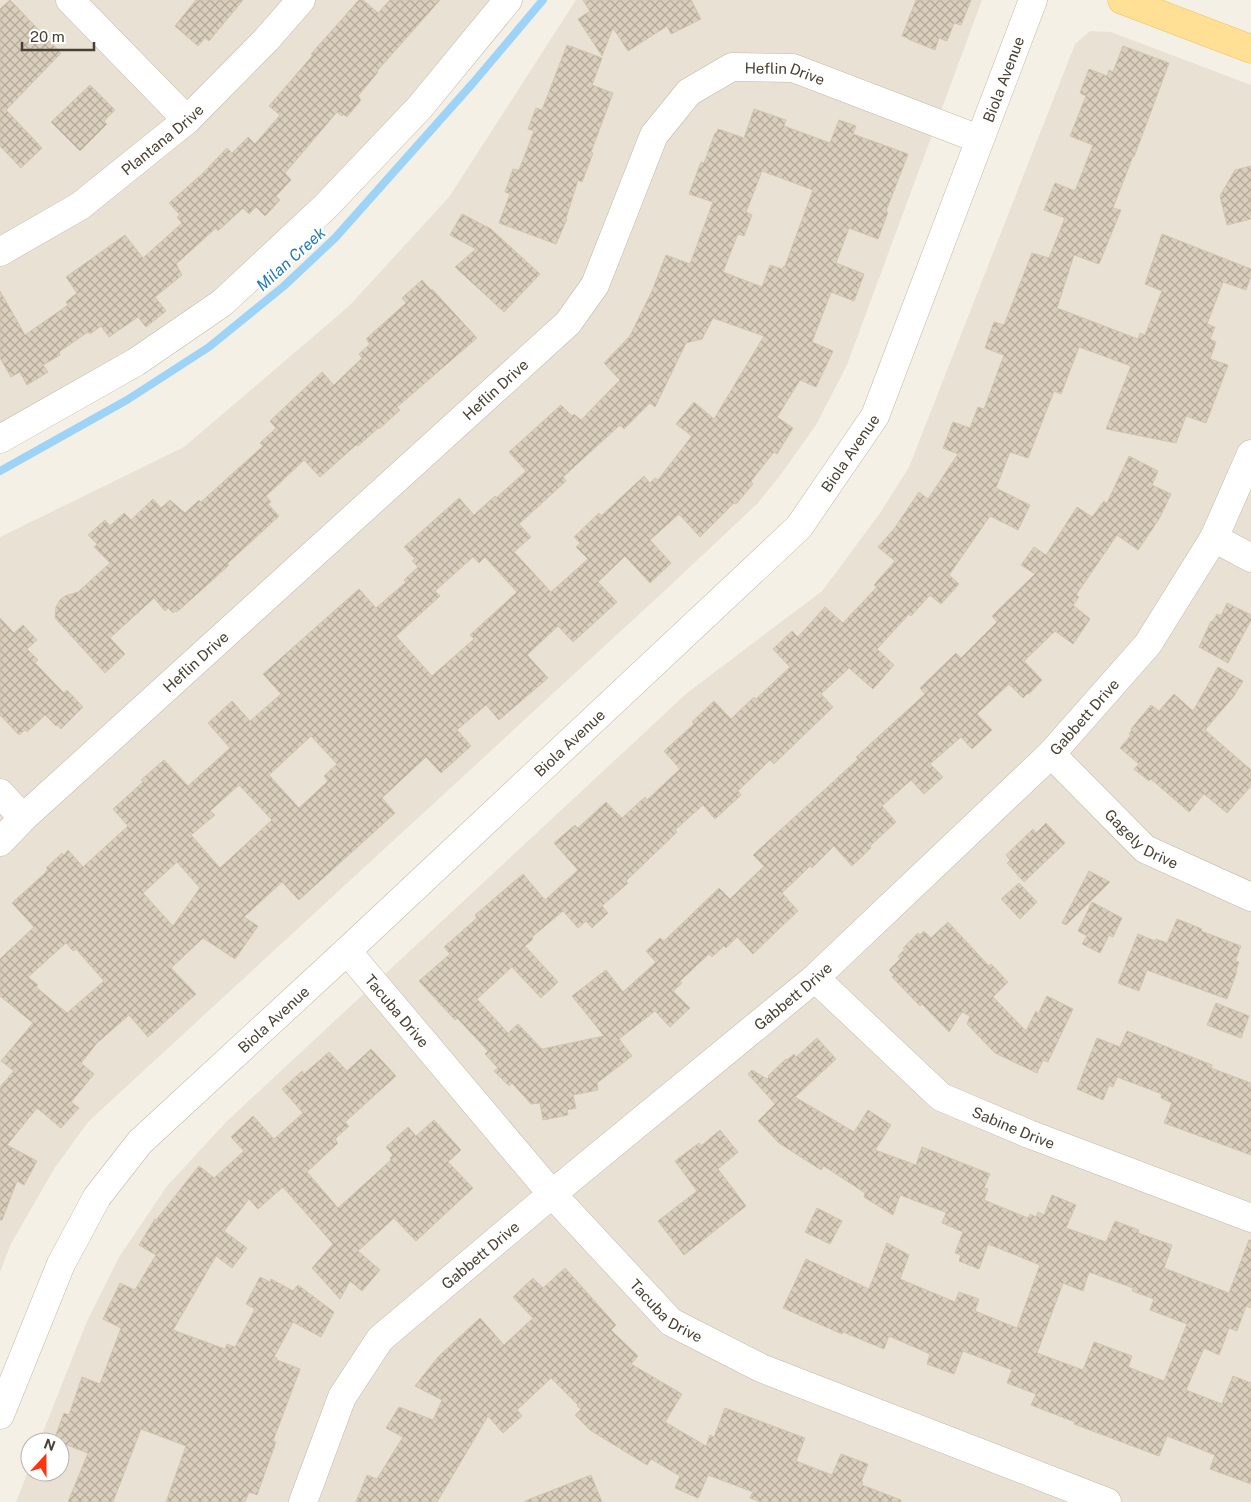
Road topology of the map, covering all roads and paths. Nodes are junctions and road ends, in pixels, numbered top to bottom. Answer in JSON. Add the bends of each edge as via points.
{"nodes":[{"id":1,"x":70,"y":0,"type":"edge"},
{"id":2,"x":301,"y":0,"type":"edge"},
{"id":3,"x":508,"y":0,"type":"edge"},
{"id":4,"x":1033,"y":0,"type":"edge"},
{"id":5,"x":1122,"y":0,"type":"edge"},
{"id":6,"x":1251,"y":49,"type":"edge"},
{"id":7,"x":187,"y":120,"type":"junction"},
{"id":8,"x":980,"y":139,"type":"junction"},
{"id":9,"x":0,"y":252,"type":"edge"},
{"id":10,"x":0,"y":438,"type":"edge"},
{"id":11,"x":1251,"y":454,"type":"edge"},
{"id":12,"x":1214,"y":538,"type":"junction"},
{"id":13,"x":1251,"y":558,"type":"edge"},
{"id":14,"x":1051,"y":754,"type":"junction"},
{"id":15,"x":0,"y":793,"type":"edge"},
{"id":16,"x":23,"y":818,"type":"junction"},
{"id":17,"x":0,"y":842,"type":"edge"},
{"id":18,"x":1251,"y":897,"type":"edge"},
{"id":19,"x":347,"y":951,"type":"junction"},
{"id":20,"x":814,"y":978,"type":"junction"},
{"id":21,"x":552,"y":1194,"type":"junction"},
{"id":22,"x":1251,"y":1218,"type":"edge"},
{"id":23,"x":0,"y":1414,"type":"edge"},
{"id":24,"x":302,"y":1502,"type":"edge"},
{"id":25,"x":1107,"y":1502,"type":"edge"}],
"edges":[{"from":1,"to":7,"type":"street"},
{"from":2,"to":7,"type":"street","name":"Plantana Drive"},
{"from":3,"to":10,"type":"street","via":[[420,107],[326,206],[222,303],[136,362]]},
{"from":4,"to":8,"type":"street","name":"Biola Avenue"},
{"from":5,"to":6,"type":"main road"},
{"from":7,"to":9,"type":"street","name":"Plantana Drive","via":[[80,206]]},
{"from":8,"to":16,"type":"street","name":"Heflin Drive","via":[[793,68],[732,67],[689,92],[654,135],[595,284],[568,323]]},
{"from":8,"to":19,"type":"street","name":"Biola Avenue","via":[[875,416],[799,527]]},
{"from":11,"to":12,"type":"street","name":"Gabbett Drive"},
{"from":12,"to":13,"type":"street"},
{"from":12,"to":14,"type":"street","name":"Gabbett Drive","via":[[1148,644]]},
{"from":14,"to":18,"type":"street","name":"Gagely Drive","via":[[1144,849]]},
{"from":14,"to":20,"type":"street","name":"Gabbett Drive"},
{"from":15,"to":16,"type":"street"},
{"from":16,"to":17,"type":"street","name":"Heflin Drive"},
{"from":19,"to":21,"type":"street","name":"Tacuba Drive"},
{"from":19,"to":23,"type":"street","name":"Biola Avenue","via":[[140,1142],[97,1197],[61,1264]]},
{"from":20,"to":21,"type":"street","name":"Gabbett Drive"},
{"from":20,"to":22,"type":"street","name":"Sabine Drive","via":[[941,1097]]},
{"from":21,"to":24,"type":"street","name":"Gabbett Drive","via":[[380,1340],[342,1397]]},
{"from":21,"to":25,"type":"street","name":"Tacuba Drive","via":[[671,1322],[761,1368]]}]}
